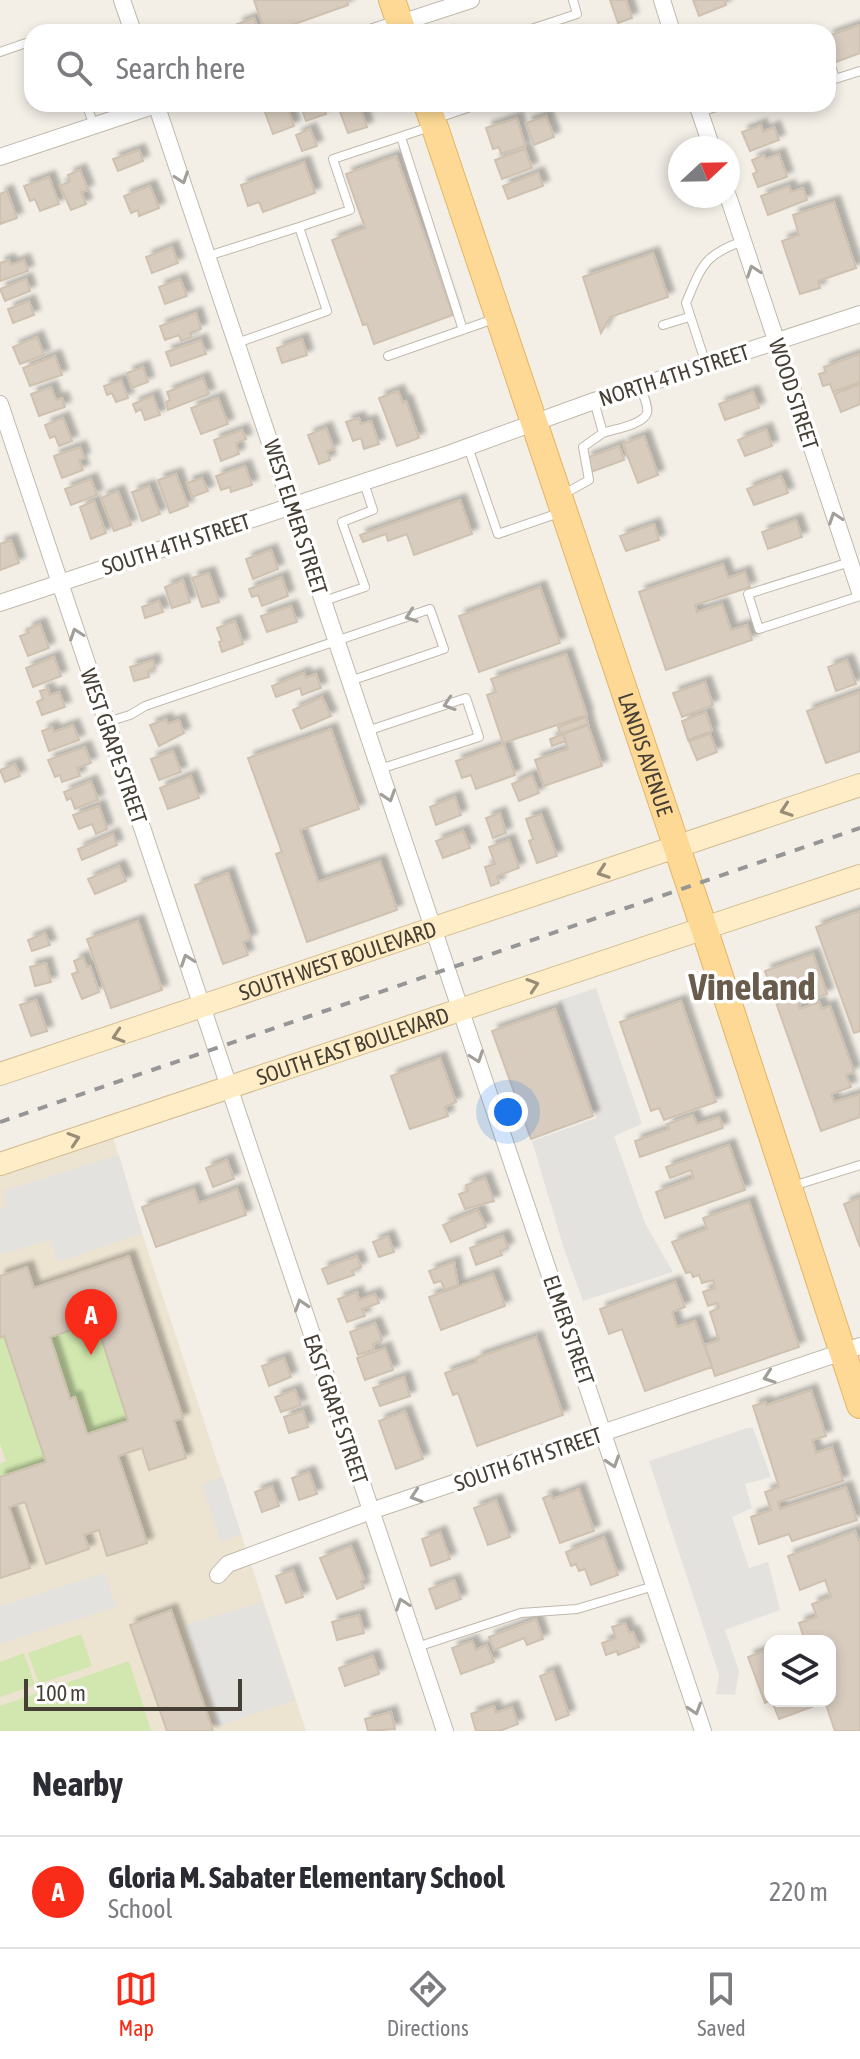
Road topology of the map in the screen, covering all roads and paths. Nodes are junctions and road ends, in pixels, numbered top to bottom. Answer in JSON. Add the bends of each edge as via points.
{"nodes":[{"id":1,"x":122,"y":0,"type":"edge"},
{"id":2,"x":471,"y":0,"type":"edge"},
{"id":3,"x":573,"y":0,"type":"edge"},
{"id":4,"x":662,"y":0,"type":"edge"},
{"id":5,"x":398,"y":18,"type":"edge"},
{"id":6,"x":130,"y":24,"type":"edge"},
{"id":7,"x":546,"y":24,"type":"edge"},
{"id":8,"x":670,"y":24,"type":"edge"},
{"id":9,"x":24,"y":44,"type":"edge"},
{"id":10,"x":0,"y":52,"type":"edge"},
{"id":11,"x":860,"y":71,"type":"edge"},
{"id":12,"x":836,"y":79,"type":"edge"},
{"id":13,"x":89,"y":112,"type":"edge"},
{"id":14,"x":134,"y":112,"type":"edge"},
{"id":15,"x":160,"y":112,"type":"edge"},
{"id":16,"x":699,"y":112,"type":"edge"},
{"id":17,"x":431,"y":117,"type":"edge"},
{"id":18,"x":94,"y":126,"type":"junction"},
{"id":19,"x":708,"y":136,"type":"edge"},
{"id":20,"x":401,"y":137,"type":"junction"},
{"id":21,"x":1,"y":154,"type":"edge"},
{"id":22,"x":732,"y":208,"type":"edge"},
{"id":23,"x":299,"y":227,"type":"junction"},
{"id":24,"x":743,"y":241,"type":"junction"},
{"id":25,"x":208,"y":256,"type":"junction"},
{"id":26,"x":860,"y":314,"type":"edge"},
{"id":27,"x":689,"y":317,"type":"junction"},
{"id":28,"x":499,"y":318,"type":"junction"},
{"id":29,"x":663,"y":325,"type":"dead end"},
{"id":30,"x":463,"y":330,"type":"junction"},
{"id":31,"x":777,"y":341,"type":"junction"},
{"id":32,"x":237,"y":343,"type":"junction"},
{"id":33,"x":388,"y":356,"type":"dead end"},
{"id":34,"x":706,"y":365,"type":"junction"},
{"id":35,"x":640,"y":386,"type":"junction"},
{"id":36,"x":594,"y":401,"type":"junction"},
{"id":37,"x":0,"y":404,"type":"edge"},
{"id":38,"x":534,"y":424,"type":"junction"},
{"id":39,"x":603,"y":433,"type":"junction"},
{"id":40,"x":468,"y":447,"type":"junction"},
{"id":41,"x":364,"y":482,"type":"junction"},
{"id":42,"x":561,"y":504,"type":"junction"},
{"id":43,"x":293,"y":505,"type":"junction"},
{"id":44,"x":850,"y":562,"type":"junction"},
{"id":45,"x":59,"y":583,"type":"junction"},
{"id":46,"x":860,"y":594,"type":"edge"},
{"id":47,"x":324,"y":601,"type":"junction"},
{"id":48,"x":0,"y":603,"type":"edge"},
{"id":49,"x":337,"y":642,"type":"junction"},
{"id":50,"x":350,"y":681,"type":"junction"},
{"id":51,"x":106,"y":723,"type":"junction"},
{"id":52,"x":367,"y":731,"type":"junction"},
{"id":53,"x":380,"y":769,"type":"junction"},
{"id":54,"x":860,"y":785,"type":"edge"},
{"id":55,"x":677,"y":847,"type":"junction"},
{"id":56,"x":860,"y":876,"type":"edge"},
{"id":57,"x":704,"y":928,"type":"junction"},
{"id":58,"x":434,"y":930,"type":"junction"},
{"id":59,"x":203,"y":1007,"type":"junction"},
{"id":60,"x":461,"y":1009,"type":"junction"},
{"id":61,"x":0,"y":1074,"type":"edge"},
{"id":62,"x":229,"y":1087,"type":"junction"},
{"id":63,"x":0,"y":1164,"type":"edge"},
{"id":64,"x":860,"y":1165,"type":"edge"},
{"id":65,"x":789,"y":1188,"type":"junction"},
{"id":66,"x":851,"y":1349,"type":"edge"},
{"id":67,"x":860,"y":1405,"type":"edge"},
{"id":68,"x":603,"y":1434,"type":"junction"},
{"id":69,"x":371,"y":1511,"type":"junction"},
{"id":70,"x":218,"y":1575,"type":"dead end"},
{"id":71,"x":654,"y":1586,"type":"junction"},
{"id":72,"x":417,"y":1647,"type":"junction"},
{"id":73,"x":445,"y":1731,"type":"edge"},
{"id":74,"x":703,"y":1731,"type":"edge"}],
"edges":[{"from":1,"to":6,"type":"street"},
{"from":2,"to":5,"type":"street"},
{"from":3,"to":7,"type":"lane","via":[[577,14]]},
{"from":4,"to":8,"type":"street"},
{"from":9,"to":10,"type":"lane"},
{"from":11,"to":12,"type":"lane"},
{"from":13,"to":18,"type":"lane"},
{"from":14,"to":18,"type":"street"},
{"from":15,"to":25,"type":"street","name":"WEST ELMER STREET","one_way":true},
{"from":16,"to":19,"type":"street"},
{"from":17,"to":20,"type":"lane"},
{"from":17,"to":28,"type":"main road","name":"LANDIS AVENUE"},
{"from":18,"to":21,"type":"street"},
{"from":20,"to":23,"type":"lane","via":[[333,159],[350,210]]},
{"from":20,"to":30,"type":"lane"},
{"from":22,"to":24,"type":"street","name":"WOOD STREET"},
{"from":23,"to":25,"type":"lane"},
{"from":23,"to":32,"type":"lane","via":[[327,311]]},
{"from":24,"to":27,"type":"lane","via":[[708,257],[686,303]]},
{"from":31,"to":24,"type":"street","name":"WOOD STREET","one_way":true},
{"from":25,"to":32,"type":"street","name":"WEST ELMER STREET"},
{"from":26,"to":31,"type":"street","name":"NORTH 4TH STREET"},
{"from":27,"to":29,"type":"lane"},
{"from":27,"to":34,"type":"lane"},
{"from":28,"to":30,"type":"lane"},
{"from":28,"to":38,"type":"main road","name":"LANDIS AVENUE"},
{"from":30,"to":33,"type":"lane"},
{"from":31,"to":34,"type":"street","name":"NORTH 4TH STREET"},
{"from":44,"to":31,"type":"street","name":"WOOD STREET","one_way":true},
{"from":32,"to":43,"type":"street","name":"WEST ELMER STREET"},
{"from":34,"to":35,"type":"street","name":"NORTH 4TH STREET"},
{"from":35,"to":36,"type":"street","name":"NORTH 4TH STREET"},
{"from":35,"to":39,"type":"lane","via":[[646,415]]},
{"from":36,"to":38,"type":"street","name":"NORTH 4TH STREET"},
{"from":36,"to":39,"type":"lane"},
{"from":37,"to":45,"type":"street","name":"WEST GRAPE STREET"},
{"from":38,"to":40,"type":"street","name":"SOUTH 4TH STREET"},
{"from":38,"to":42,"type":"main road","name":"LANDIS AVENUE"},
{"from":39,"to":42,"type":"lane","via":[[583,447],[589,480]]},
{"from":40,"to":41,"type":"street","name":"SOUTH 4TH STREET"},
{"from":40,"to":42,"type":"lane","via":[[498,534]]},
{"from":41,"to":43,"type":"street","name":"SOUTH 4TH STREET"},
{"from":41,"to":47,"type":"lane","via":[[373,510],[342,522],[365,587]]},
{"from":42,"to":55,"type":"main road","name":"LANDIS AVENUE"},
{"from":43,"to":45,"type":"street","name":"SOUTH 4TH STREET"},
{"from":43,"to":47,"type":"street","name":"WEST ELMER STREET"},
{"from":44,"to":46,"type":"street","name":"WOOD STREET"},
{"from":44,"to":46,"type":"lane","via":[[748,594],[759,629]]},
{"from":45,"to":48,"type":"street","name":"SOUTH 4TH STREET"},
{"from":51,"to":45,"type":"street","name":"WEST GRAPE STREET","one_way":true},
{"from":47,"to":49,"type":"street","name":"WEST ELMER STREET"},
{"from":49,"to":50,"type":"street","name":"WEST ELMER STREET"},
{"from":50,"to":49,"type":"lane","one_way":true,"via":[[444,649],[430,609]]},
{"from":49,"to":51,"type":"lane"},
{"from":50,"to":52,"type":"street","name":"WEST ELMER STREET"},
{"from":59,"to":51,"type":"street","name":"WEST GRAPE STREET","one_way":true},
{"from":52,"to":53,"type":"street","name":"WEST ELMER STREET"},
{"from":53,"to":52,"type":"lane","one_way":true,"via":[[479,737],[475,724],[466,698]]},
{"from":53,"to":58,"type":"street","name":"WEST ELMER STREET","one_way":true},
{"from":54,"to":55,"type":"main road","name":"SOUTH WEST BOULEVARD","one_way":true},
{"from":55,"to":57,"type":"main road","name":"LANDIS AVENUE"},
{"from":55,"to":58,"type":"main road","name":"SOUTH WEST BOULEVARD","one_way":true},
{"from":56,"to":57,"type":"main road","name":"SOUTH EAST BOULEVARD"},
{"from":60,"to":57,"type":"main road","name":"SOUTH EAST BOULEVARD","one_way":true},
{"from":57,"to":65,"type":"main road","name":"LANDIS AVENUE"},
{"from":58,"to":59,"type":"main road","name":"SOUTH WEST BOULEVARD"},
{"from":58,"to":60,"type":"street","name":"ELMER STREET"},
{"from":59,"to":61,"type":"main road","name":"SOUTH WEST BOULEVARD","one_way":true},
{"from":59,"to":62,"type":"street","name":"WEST GRAPE STREET"},
{"from":60,"to":62,"type":"main road","name":"SOUTH EAST BOULEVARD"},
{"from":60,"to":68,"type":"street","name":"ELMER STREET","one_way":true},
{"from":63,"to":62,"type":"main road","name":"SOUTH EAST BOULEVARD","one_way":true},
{"from":69,"to":62,"type":"street","name":"EAST GRAPE STREET","one_way":true},
{"from":64,"to":65,"type":"lane"},
{"from":65,"to":66,"type":"main road","name":"LANDIS AVENUE"},
{"from":66,"to":67,"type":"main road","name":"LANDIS AVENUE"},
{"from":66,"to":68,"type":"street","name":"SOUTH 6TH STREET","one_way":true},
{"from":68,"to":69,"type":"street","name":"SOUTH 6TH STREET","one_way":true},
{"from":68,"to":71,"type":"street","name":"ELMER STREET","one_way":true},
{"from":69,"to":70,"type":"street","name":"SOUTH 6TH STREET","via":[[228,1564]]},
{"from":72,"to":69,"type":"street","name":"EAST GRAPE STREET","one_way":true},
{"from":71,"to":72,"type":"lane","via":[[577,1609],[521,1613]]},
{"from":71,"to":74,"type":"street","name":"ELMER STREET","one_way":true},
{"from":72,"to":73,"type":"street","name":"EAST GRAPE STREET"}]}
